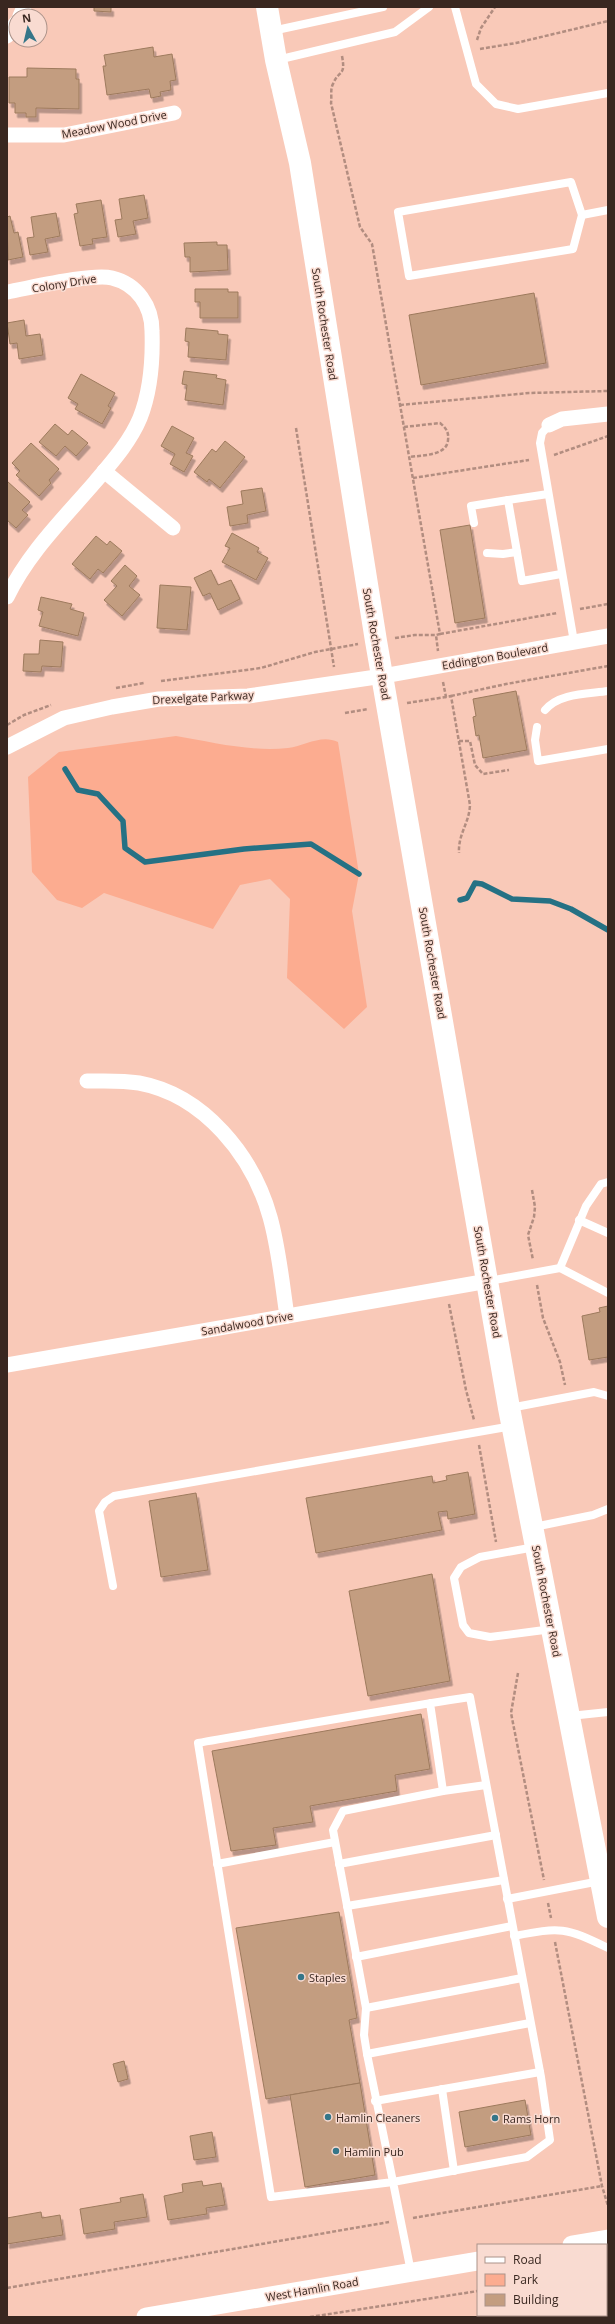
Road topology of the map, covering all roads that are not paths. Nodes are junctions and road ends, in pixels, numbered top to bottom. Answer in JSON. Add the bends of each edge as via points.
{"nodes":[{"id":1,"x":267,"y":7,"type":"edge"},
{"id":2,"x":383,"y":7,"type":"edge"},
{"id":3,"x":429,"y":7,"type":"edge"},
{"id":4,"x":455,"y":7,"type":"edge"},
{"id":5,"x":271,"y":31,"type":"junction"},
{"id":6,"x":276,"y":60,"type":"junction"},
{"id":7,"x":608,"y":93,"type":"edge"},
{"id":8,"x":174,"y":113,"type":"dead end"},
{"id":9,"x":7,"y":135,"type":"edge"},
{"id":10,"x":608,"y":210,"type":"edge"},
{"id":11,"x":582,"y":215,"type":"junction"},
{"id":12,"x":7,"y":292,"type":"edge"},
{"id":13,"x":608,"y":414,"type":"edge"},
{"id":14,"x":549,"y":425,"type":"joint"},
{"id":15,"x":104,"y":471,"type":"junction"},
{"id":16,"x":548,"y":494,"type":"junction"},
{"id":17,"x":508,"y":500,"type":"junction"},
{"id":18,"x":474,"y":523,"type":"dead end"},
{"id":19,"x":173,"y":528,"type":"dead end"},
{"id":20,"x":517,"y":552,"type":"junction"},
{"id":21,"x":487,"y":553,"type":"dead end"},
{"id":22,"x":562,"y":574,"type":"junction"},
{"id":23,"x":7,"y":597,"type":"edge"},
{"id":24,"x":608,"y":636,"type":"edge"},
{"id":25,"x":574,"y":642,"type":"junction"},
{"id":26,"x":383,"y":676,"type":"junction"},
{"id":27,"x":608,"y":691,"type":"edge"},
{"id":28,"x":545,"y":710,"type":"dead end"},
{"id":29,"x":537,"y":727,"type":"dead end"},
{"id":30,"x":8,"y":745,"type":"edge"},
{"id":31,"x":608,"y":750,"type":"edge"},
{"id":32,"x":87,"y":1081,"type":"dead end"},
{"id":33,"x":608,"y":1182,"type":"edge"},
{"id":34,"x":580,"y":1220,"type":"junction"},
{"id":35,"x":608,"y":1233,"type":"edge"},
{"id":36,"x":560,"y":1268,"type":"junction"},
{"id":37,"x":488,"y":1281,"type":"junction"},
{"id":38,"x":608,"y":1293,"type":"edge"},
{"id":39,"x":287,"y":1316,"type":"junction"},
{"id":40,"x":7,"y":1365,"type":"edge"},
{"id":41,"x":608,"y":1396,"type":"edge"},
{"id":42,"x":511,"y":1417,"type":"junction"},
{"id":43,"x":608,"y":1509,"type":"edge"},
{"id":44,"x":535,"y":1537,"type":"junction"},
{"id":45,"x":113,"y":1586,"type":"dead end"},
{"id":46,"x":552,"y":1629,"type":"junction"},
{"id":47,"x":430,"y":1703,"type":"junction"},
{"id":48,"x":608,"y":1712,"type":"edge"},
{"id":49,"x":570,"y":1716,"type":"junction"},
{"id":50,"x":486,"y":1785,"type":"junction"},
{"id":51,"x":444,"y":1791,"type":"junction"},
{"id":52,"x":496,"y":1835,"type":"junction"},
{"id":53,"x":335,"y":1842,"type":"junction"},
{"id":54,"x":217,"y":1864,"type":"junction"},
{"id":55,"x":339,"y":1864,"type":"junction"},
{"id":56,"x":504,"y":1880,"type":"junction"},
{"id":57,"x":601,"y":1881,"type":"junction"},
{"id":58,"x":507,"y":1898,"type":"junction"},
{"id":59,"x":347,"y":1906,"type":"junction"},
{"id":60,"x":608,"y":1917,"type":"edge"},
{"id":61,"x":512,"y":1926,"type":"junction"},
{"id":62,"x":514,"y":1936,"type":"junction"},
{"id":63,"x":608,"y":1948,"type":"edge"},
{"id":64,"x":356,"y":1957,"type":"junction"},
{"id":65,"x":522,"y":1978,"type":"junction"},
{"id":66,"x":366,"y":2008,"type":"junction"},
{"id":67,"x":530,"y":2023,"type":"junction"},
{"id":68,"x":367,"y":2054,"type":"junction"},
{"id":69,"x":540,"y":2072,"type":"junction"},
{"id":70,"x":442,"y":2089,"type":"junction"},
{"id":71,"x":375,"y":2101,"type":"junction"},
{"id":72,"x":454,"y":2171,"type":"junction"},
{"id":73,"x":393,"y":2182,"type":"junction"},
{"id":74,"x":608,"y":2239,"type":"edge"},
{"id":75,"x":578,"y":2244,"type":"edge"},
{"id":76,"x":477,"y":2261,"type":"edge"},
{"id":77,"x":411,"y":2272,"type":"junction"},
{"id":78,"x":146,"y":2317,"type":"edge"}],
"edges":[{"from":1,"to":5,"type":"main road","name":"South Rochester Road"},
{"from":2,"to":5,"type":"lane"},
{"from":3,"to":6,"type":"lane","via":[[395,32]]},
{"from":4,"to":7,"type":"lane","via":[[476,84],[496,104],[518,109]]},
{"from":5,"to":6,"type":"main road","name":"South Rochester Road"},
{"from":6,"to":26,"type":"main road","name":"South Rochester Road","via":[[300,163]]},
{"from":8,"to":9,"type":"street","name":"Meadow Wood Drive","via":[[64,135]]},
{"from":10,"to":11,"type":"lane"},
{"from":11,"to":11,"type":"lane","via":[[571,182],[398,212],[409,276],[573,249]]},
{"from":12,"to":15,"type":"street","name":"Colony Drive","via":[[110,277],[125,283],[145,302],[152,322],[152,368],[149,385],[140,417],[133,431]]},
{"from":13,"to":14,"type":"street","via":[[562,419]]},
{"from":14,"to":16,"type":"lane","via":[[542,433],[540,443]]},
{"from":15,"to":19,"type":"street"},
{"from":15,"to":23,"type":"street","name":"Colony Drive","via":[[28,559]]},
{"from":16,"to":17,"type":"lane"},
{"from":16,"to":22,"type":"lane"},
{"from":17,"to":18,"type":"lane","via":[[471,506]]},
{"from":17,"to":20,"type":"lane"},
{"from":20,"to":21,"type":"lane"},
{"from":20,"to":22,"type":"lane","via":[[522,581]]},
{"from":22,"to":25,"type":"lane"},
{"from":24,"to":25,"type":"street","name":"Eddington Boulevard"},
{"from":25,"to":26,"type":"street","name":"Eddington Boulevard"},
{"from":26,"to":30,"type":"street","name":"Drexelgate Parkway","via":[[248,696],[178,697],[112,707],[64,718]]},
{"from":26,"to":37,"type":"main road","name":"South Rochester Road"},
{"from":27,"to":28,"type":"lane","via":[[560,699],[551,702]]},
{"from":29,"to":31,"type":"lane","via":[[535,740],[538,761]]},
{"from":32,"to":39,"type":"street","via":[[117,1080],[164,1090],[200,1112],[232,1143],[253,1174],[270,1217]]},
{"from":33,"to":34,"type":"lane","via":[[600,1184]]},
{"from":34,"to":35,"type":"lane"},
{"from":34,"to":36,"type":"lane"},
{"from":36,"to":37,"type":"lane"},
{"from":36,"to":38,"type":"lane"},
{"from":37,"to":39,"type":"street","name":"Sandalwood Drive"},
{"from":37,"to":42,"type":"main road","name":"South Rochester Road"},
{"from":39,"to":40,"type":"street","name":"Sandalwood Drive"},
{"from":41,"to":42,"type":"lane","via":[[594,1392],[567,1397]]},
{"from":42,"to":44,"type":"main road","name":"South Rochester Road"},
{"from":42,"to":45,"type":"lane","via":[[114,1496],[105,1502],[100,1511]]},
{"from":43,"to":44,"type":"lane"},
{"from":44,"to":46,"type":"main road","name":"South Rochester Road"},
{"from":44,"to":46,"type":"lane","via":[[460,1567],[454,1578],[463,1625],[469,1633],[490,1637]]},
{"from":46,"to":49,"type":"main road","name":"South Rochester Road"},
{"from":47,"to":50,"type":"lane","via":[[470,1697]]},
{"from":47,"to":51,"type":"lane"},
{"from":47,"to":54,"type":"lane","via":[[198,1743]]},
{"from":48,"to":49,"type":"lane"},
{"from":49,"to":57,"type":"main road","name":"South Rochester Road"},
{"from":50,"to":51,"type":"lane"},
{"from":50,"to":52,"type":"lane"},
{"from":51,"to":53,"type":"lane","via":[[343,1812],[333,1830]]},
{"from":52,"to":55,"type":"lane"},
{"from":52,"to":56,"type":"lane"},
{"from":53,"to":54,"type":"lane"},
{"from":53,"to":55,"type":"lane"},
{"from":54,"to":73,"type":"lane","via":[[271,2197]]},
{"from":55,"to":59,"type":"lane"},
{"from":56,"to":58,"type":"lane"},
{"from":56,"to":59,"type":"lane"},
{"from":57,"to":58,"type":"lane"},
{"from":57,"to":60,"type":"main road","name":"South Rochester Road"},
{"from":58,"to":61,"type":"lane"},
{"from":59,"to":64,"type":"lane"},
{"from":61,"to":62,"type":"lane"},
{"from":61,"to":64,"type":"lane"},
{"from":62,"to":63,"type":"lane","via":[[561,1929],[584,1936]]},
{"from":62,"to":65,"type":"lane"},
{"from":64,"to":66,"type":"lane"},
{"from":65,"to":66,"type":"lane"},
{"from":65,"to":67,"type":"lane"},
{"from":66,"to":68,"type":"lane","via":[[364,2035]]},
{"from":67,"to":68,"type":"lane"},
{"from":67,"to":69,"type":"lane"},
{"from":68,"to":71,"type":"lane"},
{"from":69,"to":70,"type":"lane"},
{"from":69,"to":72,"type":"lane","via":[[550,2140],[527,2157]]},
{"from":70,"to":71,"type":"lane"},
{"from":70,"to":72,"type":"lane"},
{"from":71,"to":73,"type":"lane"},
{"from":72,"to":73,"type":"lane"},
{"from":73,"to":77,"type":"lane"},
{"from":74,"to":75,"type":"street"},
{"from":76,"to":77,"type":"street","name":"West Hamlin Road"},
{"from":77,"to":78,"type":"street","name":"West Hamlin Road"}]}
